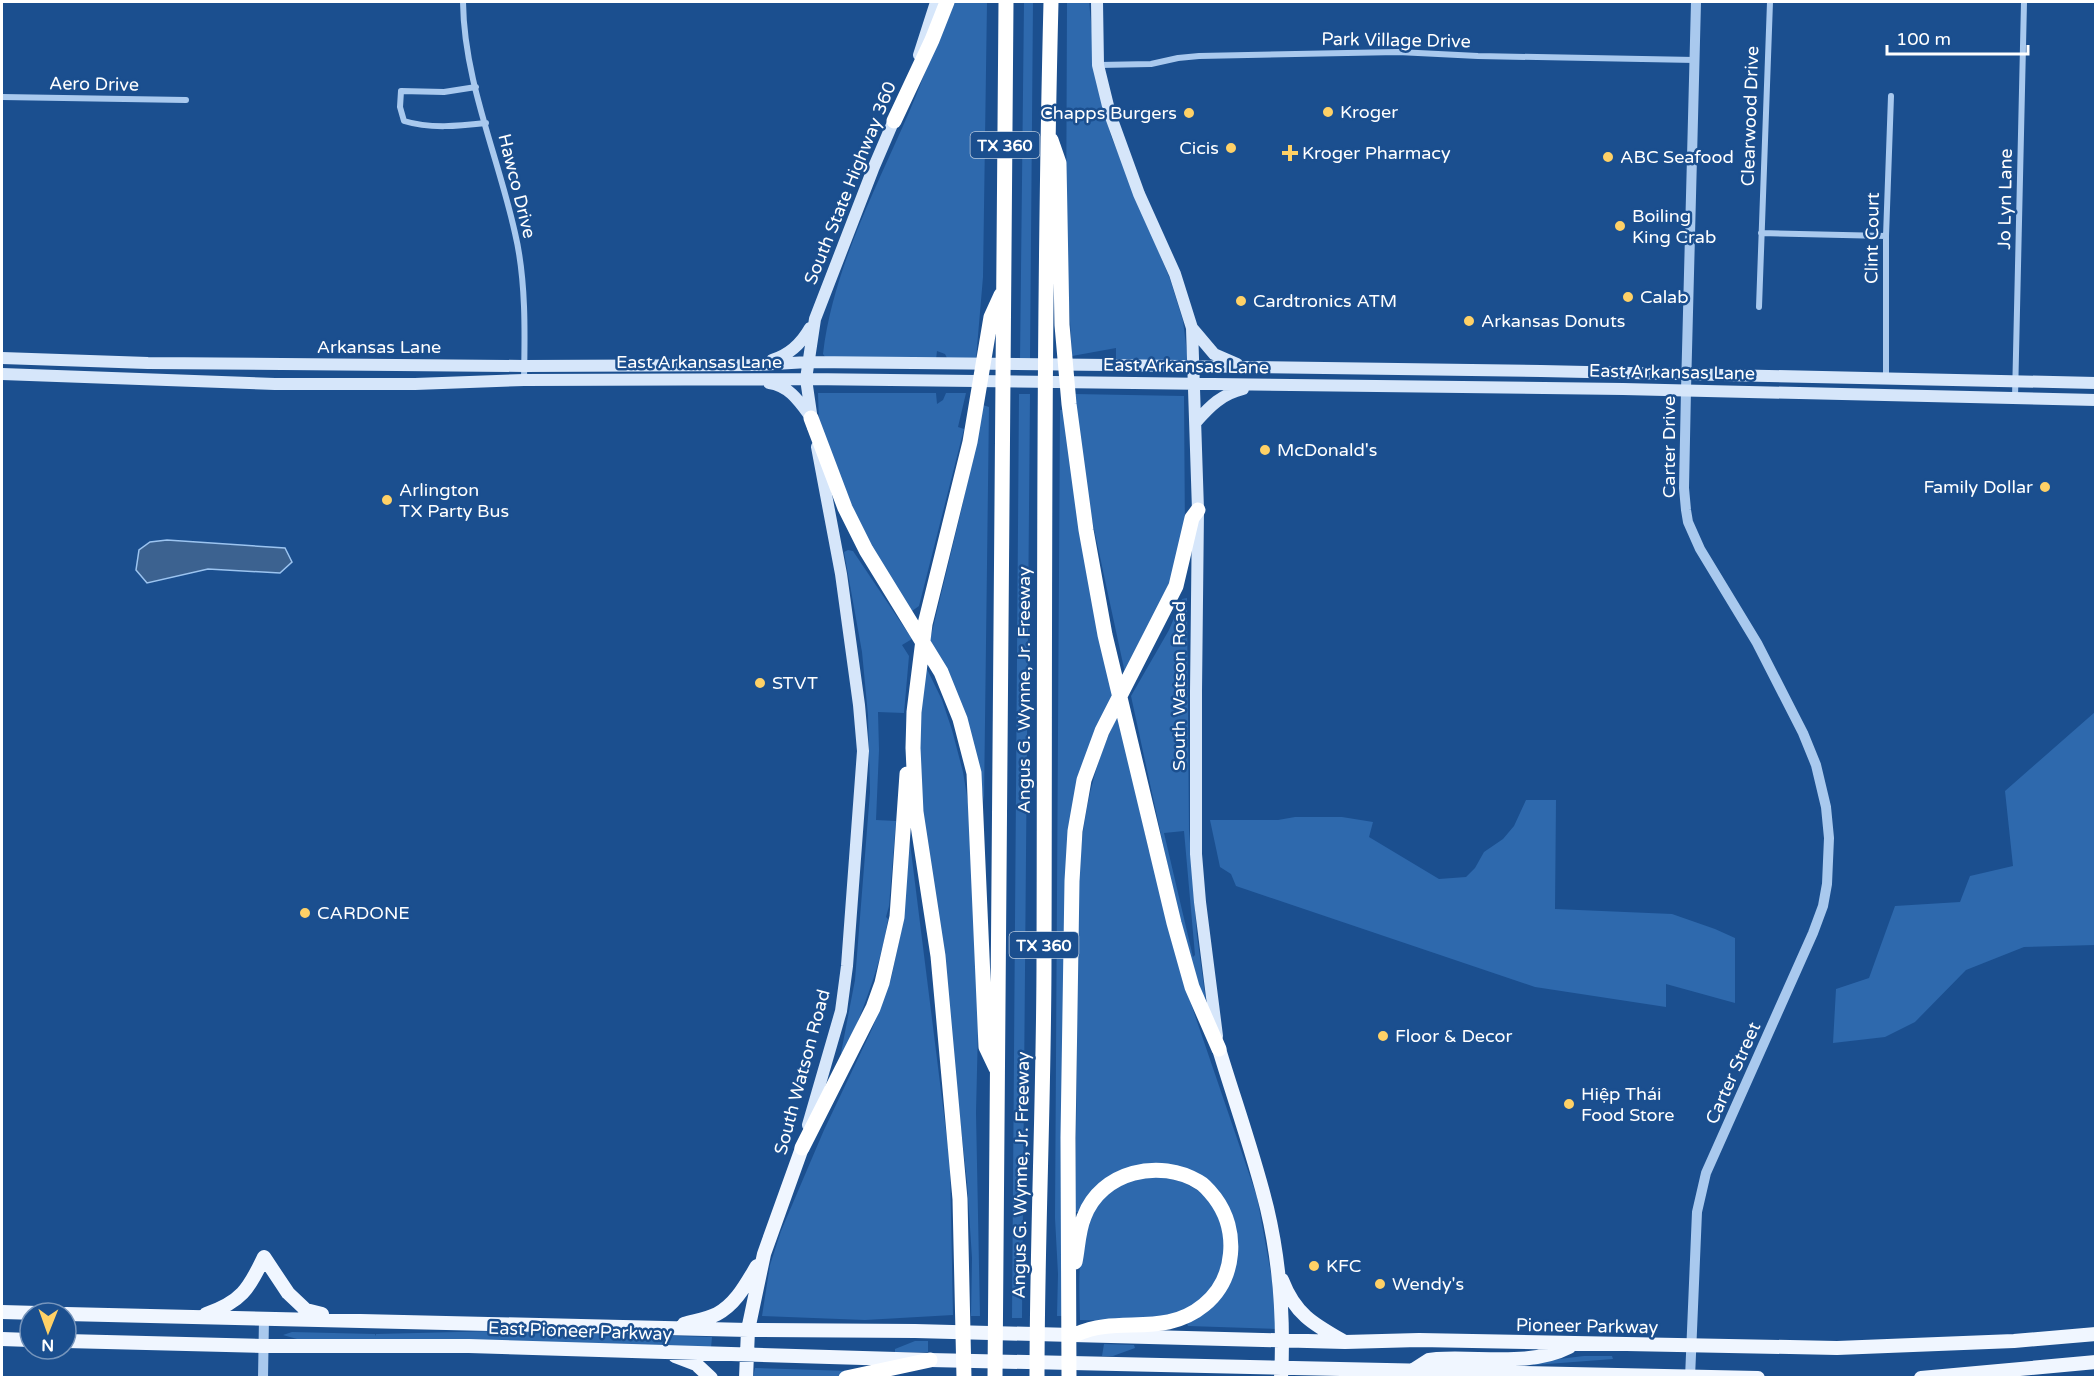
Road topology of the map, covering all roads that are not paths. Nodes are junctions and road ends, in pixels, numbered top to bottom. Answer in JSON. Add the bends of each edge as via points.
{"nodes":[{"id":1,"x":463,"y":2,"type":"edge"},
{"id":2,"x":936,"y":2,"type":"edge"},
{"id":3,"x":947,"y":2,"type":"edge"},
{"id":4,"x":1006,"y":2,"type":"edge"},
{"id":5,"x":1051,"y":2,"type":"edge"},
{"id":6,"x":1097,"y":2,"type":"edge"},
{"id":7,"x":1695,"y":2,"type":"edge"},
{"id":8,"x":1770,"y":2,"type":"edge"},
{"id":9,"x":2024,"y":2,"type":"edge"},
{"id":10,"x":1695,"y":60,"type":"junction"},
{"id":11,"x":1098,"y":65,"type":"junction"},
{"id":12,"x":476,"y":87,"type":"junction"},
{"id":13,"x":1891,"y":96,"type":"dead end"},
{"id":14,"x":2,"y":97,"type":"edge"},
{"id":15,"x":186,"y":100,"type":"dead end"},
{"id":16,"x":894,"y":121,"type":"junction"},
{"id":17,"x":486,"y":123,"type":"junction"},
{"id":18,"x":1048,"y":132,"type":"junction"},
{"id":19,"x":1761,"y":232,"type":"junction"},
{"id":20,"x":1886,"y":236,"type":"junction"},
{"id":21,"x":1004,"y":289,"type":"junction"},
{"id":22,"x":1759,"y":307,"type":"dead end"},
{"id":23,"x":815,"y":319,"type":"junction"},
{"id":24,"x":1192,"y":328,"type":"junction"},
{"id":25,"x":2,"y":358,"type":"edge"},
{"id":26,"x":808,"y":362,"type":"junction"},
{"id":27,"x":757,"y":365,"type":"junction"},
{"id":28,"x":524,"y":366,"type":"junction"},
{"id":29,"x":1194,"y":367,"type":"junction"},
{"id":30,"x":1253,"y":368,"type":"junction"},
{"id":31,"x":2,"y":374,"type":"edge"},
{"id":32,"x":1686,"y":375,"type":"junction"},
{"id":33,"x":806,"y":379,"type":"junction"},
{"id":34,"x":1886,"y":379,"type":"junction"},
{"id":35,"x":524,"y":380,"type":"junction"},
{"id":36,"x":750,"y":380,"type":"junction"},
{"id":37,"x":2015,"y":381,"type":"junction"},
{"id":38,"x":2096,"y":383,"type":"edge"},
{"id":39,"x":1195,"y":384,"type":"junction"},
{"id":40,"x":1262,"y":385,"type":"junction"},
{"id":41,"x":1686,"y":390,"type":"junction"},
{"id":42,"x":2015,"y":398,"type":"junction"},
{"id":43,"x":2096,"y":400,"type":"edge"},
{"id":44,"x":811,"y":418,"type":"junction"},
{"id":45,"x":1196,"y":422,"type":"junction"},
{"id":46,"x":1198,"y":510,"type":"junction"},
{"id":47,"x":913,"y":748,"type":"junction"},
{"id":48,"x":1822,"y":788,"type":"joint"},
{"id":49,"x":1219,"y":1049,"type":"junction"},
{"id":50,"x":998,"y":1071,"type":"junction"},
{"id":51,"x":802,"y":1149,"type":"junction"},
{"id":52,"x":764,"y":1254,"type":"junction"},
{"id":53,"x":1277,"y":1267,"type":"junction"},
{"id":54,"x":1068,"y":1285,"type":"junction"},
{"id":55,"x":2,"y":1312,"type":"edge"},
{"id":56,"x":18,"y":1312,"type":"edge"},
{"id":57,"x":78,"y":1314,"type":"edge"},
{"id":58,"x":196,"y":1317,"type":"junction"},
{"id":59,"x":264,"y":1318,"type":"junction"},
{"id":60,"x":357,"y":1321,"type":"junction"},
{"id":61,"x":673,"y":1328,"type":"junction"},
{"id":62,"x":748,"y":1330,"type":"junction"},
{"id":63,"x":1077,"y":1334,"type":"junction"},
{"id":64,"x":2096,"y":1334,"type":"edge"},
{"id":65,"x":2,"y":1339,"type":"edge"},
{"id":66,"x":18,"y":1340,"type":"edge"},
{"id":67,"x":1282,"y":1340,"type":"junction"},
{"id":68,"x":78,"y":1341,"type":"edge"},
{"id":69,"x":1345,"y":1342,"type":"junction"},
{"id":70,"x":1573,"y":1344,"type":"junction"},
{"id":71,"x":263,"y":1346,"type":"junction"},
{"id":72,"x":1691,"y":1346,"type":"junction"},
{"id":73,"x":665,"y":1352,"type":"junction"},
{"id":74,"x":746,"y":1354,"type":"junction"},
{"id":75,"x":930,"y":1360,"type":"junction"},
{"id":76,"x":2096,"y":1362,"type":"edge"},
{"id":77,"x":1351,"y":1368,"type":"junction"},
{"id":78,"x":1415,"y":1369,"type":"junction"},
{"id":79,"x":1281,"y":1372,"type":"edge"},
{"id":80,"x":1690,"y":1376,"type":"edge"},
{"id":81,"x":263,"y":1377,"type":"edge"},
{"id":82,"x":711,"y":1377,"type":"edge"},
{"id":83,"x":746,"y":1377,"type":"edge"},
{"id":84,"x":846,"y":1377,"type":"edge"},
{"id":85,"x":964,"y":1377,"type":"edge"},
{"id":86,"x":996,"y":1377,"type":"edge"},
{"id":87,"x":1037,"y":1377,"type":"edge"},
{"id":88,"x":1069,"y":1377,"type":"edge"},
{"id":89,"x":1331,"y":1377,"type":"edge"},
{"id":90,"x":1758,"y":1377,"type":"edge"},
{"id":91,"x":1921,"y":1377,"type":"edge"}],
"edges":[{"from":1,"to":12,"type":"street","name":"Hawco Drive","via":[[465,38]]},
{"from":2,"to":16,"type":"main road","name":"South State Highway 360"},
{"from":3,"to":16,"type":"highway"},
{"from":4,"to":21,"type":"highway","name":"Angus G. Wynne, Jr. Freeway","number":"TX 360"},
{"from":5,"to":18,"type":"highway","name":"Angus G. Wynne, Jr. Freeway","number":"TX 360"},
{"from":6,"to":11,"type":"main road","name":"South Watson Road"},
{"from":7,"to":10,"type":"street","name":"Carter Drive"},
{"from":8,"to":19,"type":"street","name":"Clearwood Drive"},
{"from":9,"to":37,"type":"street","name":"Jo Lyn Lane"},
{"from":10,"to":11,"type":"street","name":"Park Village Drive","via":[[1342,52],[1199,56],[1151,64]]},
{"from":10,"to":32,"type":"street","name":"Carter Drive"},
{"from":11,"to":24,"type":"main road","name":"South Watson Road","via":[[1114,125],[1139,194],[1175,274]]},
{"from":12,"to":17,"type":"street","name":"Hawco Drive"},
{"from":12,"to":17,"type":"street","via":[[444,92],[400,91],[400,107],[404,121],[418,126]]},
{"from":13,"to":20,"type":"street","name":"Clint Court"},
{"from":14,"to":15,"type":"street","name":"Aero Drive"},
{"from":16,"to":23,"type":"main road","name":"South State Highway 360"},
{"from":17,"to":28,"type":"street","name":"Hawco Drive","via":[[516,235],[525,326]]},
{"from":18,"to":49,"type":"highway","via":[[1059,163],[1062,325],[1069,404],[1105,636],[1174,923],[1192,987]]},
{"from":18,"to":87,"type":"highway","name":"Angus G. Wynne, Jr. Freeway","number":"TX 360","via":[[1044,960]]},
{"from":19,"to":20,"type":"street"},
{"from":19,"to":22,"type":"street","name":"Clearwood Drive"},
{"from":20,"to":34,"type":"street","name":"Clint Court"},
{"from":21,"to":47,"type":"highway","via":[[991,316],[970,442],[925,624],[917,675]]},
{"from":21,"to":50,"type":"highway","name":"Angus G. Wynne, Jr. Freeway","number":"TX 360"},
{"from":23,"to":26,"type":"main road","name":"South State Highway 360"},
{"from":23,"to":27,"type":"main road","via":[[794,348]]},
{"from":24,"to":29,"type":"main road","name":"South Watson Road"},
{"from":24,"to":30,"type":"main road","via":[[1214,354]]},
{"from":25,"to":28,"type":"main road","name":"Arkansas Lane"},
{"from":26,"to":27,"type":"main road","name":"East Arkansas Lane"},
{"from":26,"to":29,"type":"main road","name":"East Arkansas Lane"},
{"from":26,"to":33,"type":"main road","name":"South State Highway 360"},
{"from":27,"to":28,"type":"main road","name":"Arkansas Lane"},
{"from":28,"to":35,"type":"street","name":"Hawco Drive"},
{"from":29,"to":30,"type":"main road","name":"East Arkansas Lane"},
{"from":29,"to":39,"type":"main road","name":"South Watson Road"},
{"from":30,"to":32,"type":"main road","name":"East Arkansas Lane"},
{"from":31,"to":35,"type":"main road","name":"East Arkansas Lane","via":[[275,384]]},
{"from":32,"to":34,"type":"main road","name":"East Arkansas Lane"},
{"from":32,"to":41,"type":"street","name":"Carter Drive"},
{"from":33,"to":36,"type":"main road","name":"East Arkansas Lane"},
{"from":33,"to":39,"type":"main road","name":"East Arkansas Lane"},
{"from":33,"to":44,"type":"main road","name":"South Watson Road"},
{"from":34,"to":37,"type":"main road","name":"East Arkansas Lane"},
{"from":35,"to":36,"type":"main road","name":"East Arkansas Lane"},
{"from":36,"to":44,"type":"main road","via":[[783,386]]},
{"from":37,"to":38,"type":"main road","name":"East Arkansas Lane"},
{"from":37,"to":42,"type":"street","name":"Jo Lyn Lane"},
{"from":39,"to":40,"type":"main road","name":"East Arkansas Lane"},
{"from":39,"to":45,"type":"main road","name":"South Watson Road"},
{"from":40,"to":41,"type":"main road","name":"East Arkansas Lane"},
{"from":40,"to":45,"type":"main road","via":[[1227,394]]},
{"from":41,"to":42,"type":"main road","name":"East Arkansas Lane"},
{"from":41,"to":48,"type":"street","name":"Carter Drive","via":[[1684,488],[1688,522],[1803,733]]},
{"from":42,"to":43,"type":"main road","name":"East Arkansas Lane"},
{"from":44,"to":50,"type":"highway","via":[[845,508],[866,550],[941,672],[960,719],[974,773],[986,1047]]},
{"from":44,"to":51,"type":"main road","name":"South Watson Road","via":[[841,574],[863,751],[841,1011]]},
{"from":45,"to":46,"type":"main road","name":"South Watson Road"},
{"from":46,"to":49,"type":"main road","name":"South Watson Road","via":[[1196,854]]},
{"from":46,"to":54,"type":"highway","via":[[1192,518],[1176,586],[1102,732],[1084,780],[1075,831]]},
{"from":47,"to":51,"type":"highway","via":[[906,778],[897,917],[882,983]]},
{"from":47,"to":85,"type":"highway","via":[[916,812],[938,956],[960,1199]]},
{"from":48,"to":72,"type":"street","name":"Carter Street","via":[[1829,838],[1823,906],[1706,1173],[1697,1212]]},
{"from":49,"to":53,"type":"main road","name":"South Watson Road","via":[[1267,1208]]},
{"from":50,"to":86,"type":"highway","name":"Angus G. Wynne, Jr. Freeway","number":"TX 360"},
{"from":51,"to":52,"type":"main road","name":"South Watson Road"},
{"from":52,"to":61,"type":"main road","via":[[726,1308],[715,1316]]},
{"from":52,"to":62,"type":"main road","name":"South Watson Road"},
{"from":53,"to":67,"type":"main road","name":"South Watson Road"},
{"from":53,"to":69,"type":"main road","via":[[1297,1309]]},
{"from":54,"to":63,"type":"highway","via":[[1083,1218],[1101,1192],[1120,1178],[1152,1169],[1175,1172],[1201,1183],[1223,1209],[1231,1255],[1225,1278],[1204,1305],[1172,1323],[1092,1327]]},
{"from":54,"to":88,"type":"highway"},
{"from":55,"to":56,"type":"main road"},
{"from":57,"to":58,"type":"main road","name":"East Pioneer Parkway"},
{"from":58,"to":59,"type":"main road","name":"East Pioneer Parkway"},
{"from":58,"to":60,"type":"main road","via":[[240,1298],[264,1257],[288,1293],[306,1310]]},
{"from":59,"to":60,"type":"main road","name":"East Pioneer Parkway"},
{"from":59,"to":71,"type":"street"},
{"from":60,"to":61,"type":"main road","name":"East Pioneer Parkway"},
{"from":61,"to":62,"type":"main road","name":"East Pioneer Parkway"},
{"from":62,"to":63,"type":"main road","name":"East Pioneer Parkway"},
{"from":62,"to":74,"type":"main road","name":"South Watson Road"},
{"from":63,"to":67,"type":"main road","name":"Pioneer Parkway"},
{"from":64,"to":72,"type":"main road","name":"Pioneer Parkway","via":[[1892,1347]]},
{"from":65,"to":66,"type":"main road"},
{"from":67,"to":69,"type":"main road","name":"Pioneer Parkway"},
{"from":67,"to":79,"type":"main road","name":"South Watson Road"},
{"from":68,"to":71,"type":"main road","name":"East Pioneer Parkway"},
{"from":69,"to":70,"type":"main road","name":"Pioneer Parkway"},
{"from":70,"to":72,"type":"main road","name":"Pioneer Parkway"},
{"from":70,"to":78,"type":"main road","via":[[1560,1351],[1512,1359],[1429,1360]]},
{"from":71,"to":73,"type":"main road","name":"East Pioneer Parkway"},
{"from":71,"to":81,"type":"street"},
{"from":72,"to":80,"type":"street","name":"Carter Street"},
{"from":73,"to":74,"type":"main road","name":"East Pioneer Parkway"},
{"from":73,"to":82,"type":"main road","via":[[696,1364]]},
{"from":74,"to":75,"type":"main road","name":"East Pioneer Parkway"},
{"from":74,"to":83,"type":"main road","name":"South Watson Road"},
{"from":75,"to":79,"type":"main road","name":"East Pioneer Parkway"},
{"from":75,"to":84,"type":"highway"},
{"from":76,"to":91,"type":"main road"},
{"from":77,"to":78,"type":"main road"},
{"from":77,"to":79,"type":"main road"},
{"from":77,"to":89,"type":"main road"},
{"from":78,"to":80,"type":"main road"},
{"from":80,"to":90,"type":"main road"}]}
